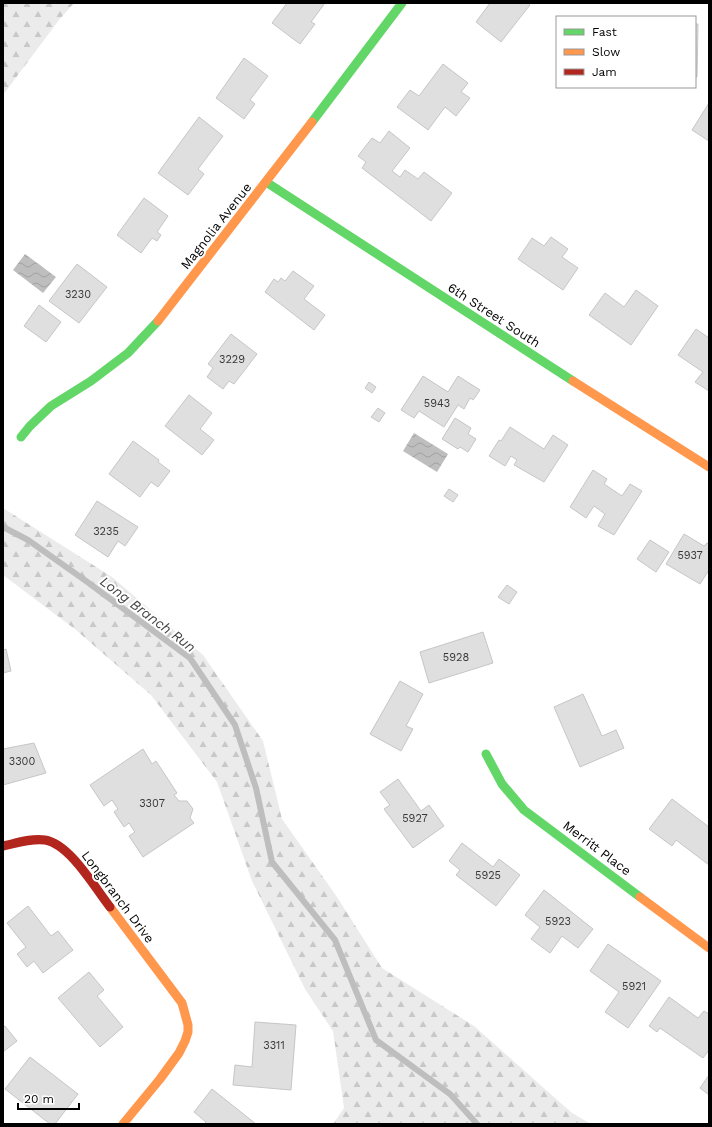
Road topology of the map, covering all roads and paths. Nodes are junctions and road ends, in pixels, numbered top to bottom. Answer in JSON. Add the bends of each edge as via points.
{"nodes":[{"id":1,"x":402,"y":3,"type":"edge"},
{"id":2,"x":266,"y":182,"type":"junction"},
{"id":3,"x":21,"y":436,"type":"dead end"},
{"id":4,"x":709,"y":467,"type":"edge"},
{"id":5,"x":486,"y":754,"type":"dead end"},
{"id":6,"x":3,"y":846,"type":"edge"},
{"id":7,"x":709,"y":948,"type":"edge"},
{"id":8,"x":123,"y":1124,"type":"edge"}],
"edges":[{"from":1,"to":2,"type":"street","name":"Magnolia Avenue"},
{"from":2,"to":3,"type":"street","name":"Magnolia Avenue","via":[[157,322],[128,352],[91,381],[51,406]]},
{"from":2,"to":4,"type":"street","name":"6th Street South"},
{"from":5,"to":7,"type":"street","name":"Merritt Place","via":[[505,789],[524,810]]},
{"from":6,"to":8,"type":"street","name":"Longbranch Drive","via":[[36,839],[57,844],[72,857],[182,1003],[187,1015],[188,1033],[184,1046]]}]}
